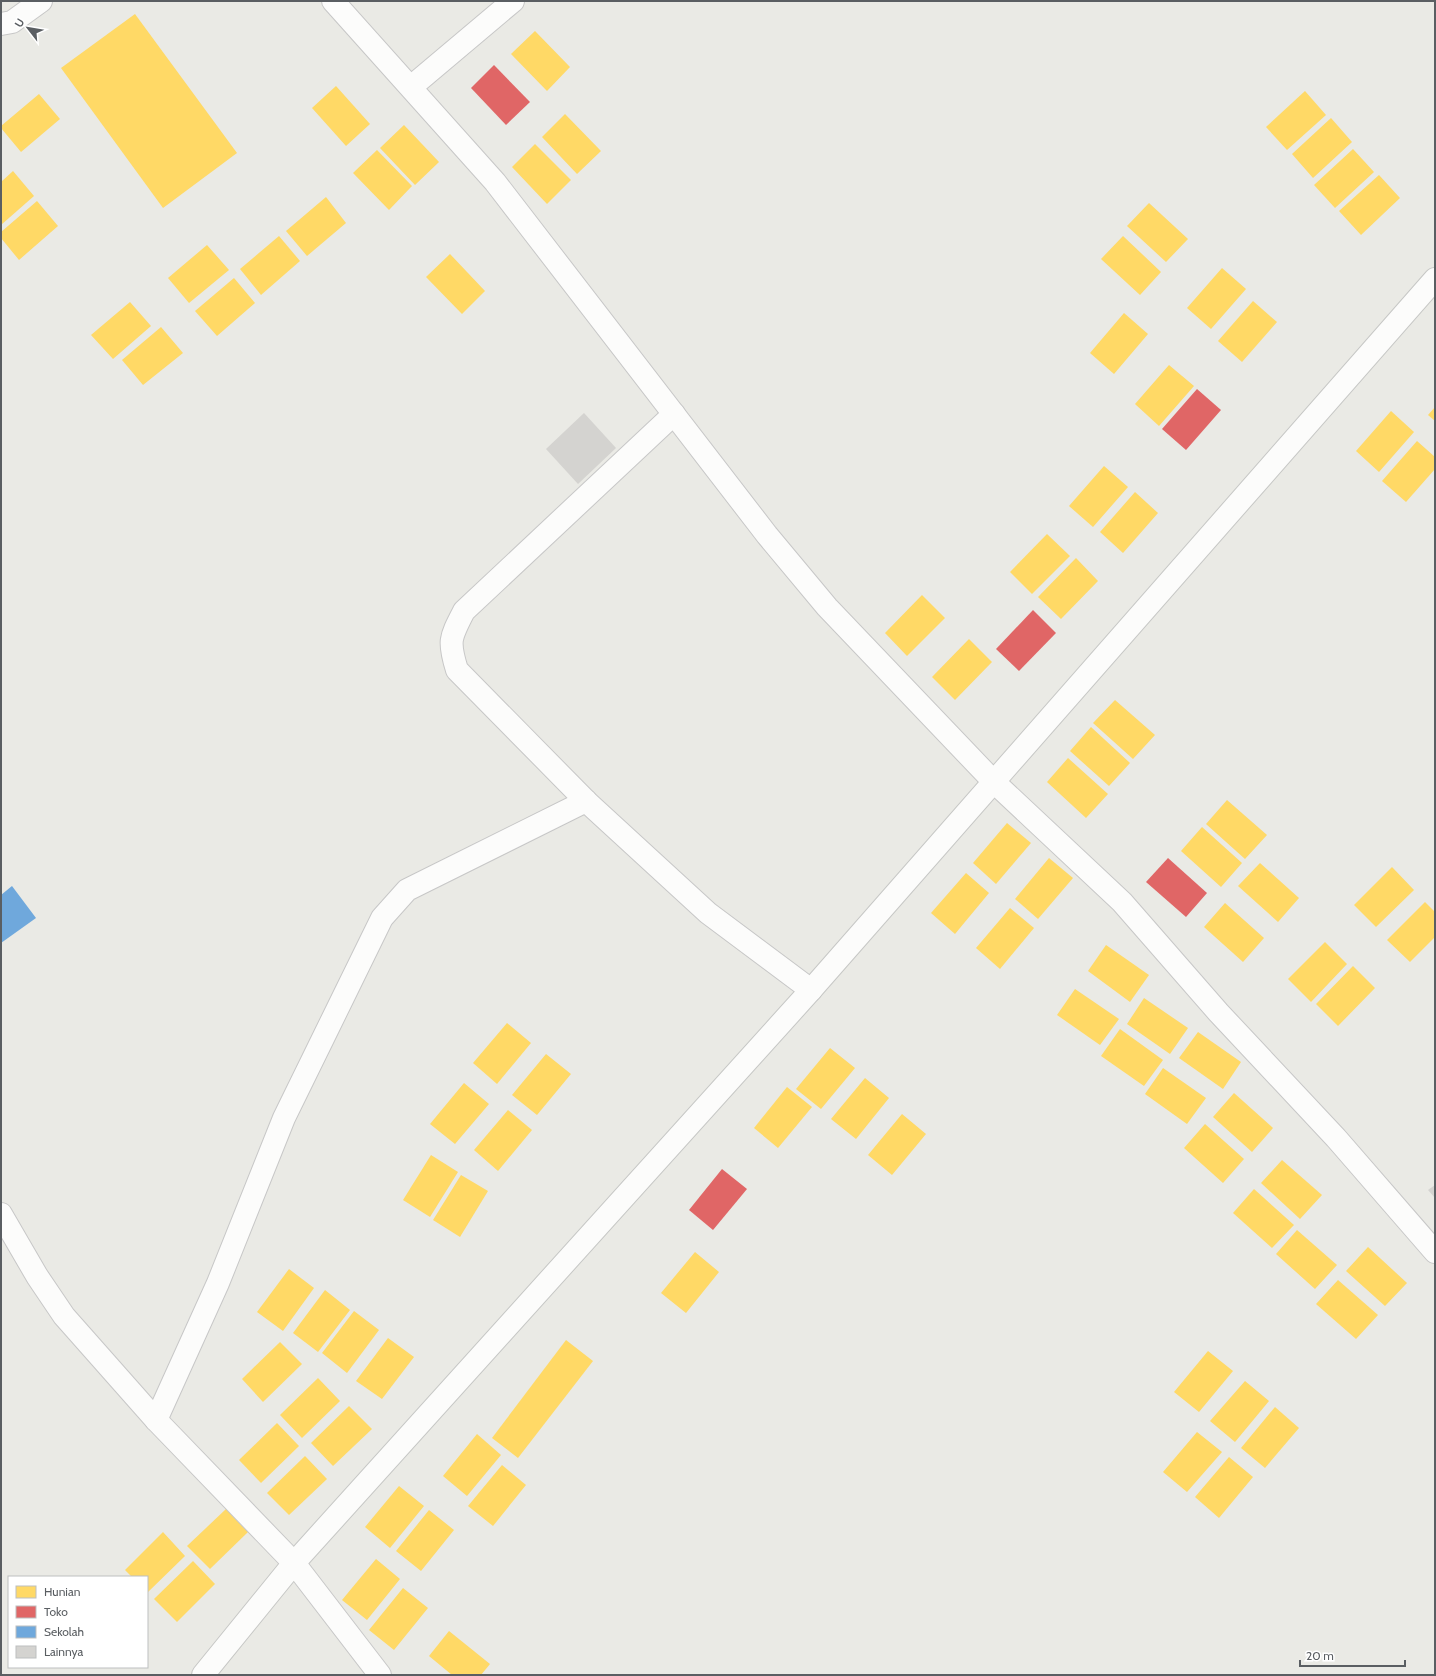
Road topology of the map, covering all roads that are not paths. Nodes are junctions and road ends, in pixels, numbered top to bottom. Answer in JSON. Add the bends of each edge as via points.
{"nodes":[{"id":1,"x":41,"y":1,"type":"edge"},
{"id":2,"x":333,"y":1,"type":"edge"},
{"id":3,"x":513,"y":1,"type":"edge"},
{"id":4,"x":1,"y":24,"type":"edge"},
{"id":5,"x":411,"y":87,"type":"junction"},
{"id":6,"x":1435,"y":279,"type":"edge"},
{"id":7,"x":674,"y":414,"type":"junction"},
{"id":8,"x":994,"y":782,"type":"junction"},
{"id":9,"x":586,"y":801,"type":"junction"},
{"id":10,"x":811,"y":990,"type":"junction"},
{"id":11,"x":1,"y":1214,"type":"edge"},
{"id":12,"x":1435,"y":1252,"type":"edge"},
{"id":13,"x":156,"y":1420,"type":"junction"},
{"id":14,"x":294,"y":1563,"type":"junction"},
{"id":15,"x":203,"y":1675,"type":"edge"},
{"id":16,"x":380,"y":1675,"type":"edge"}],
"edges":[{"from":1,"to":4,"type":"street","via":[[12,22]]},
{"from":2,"to":5,"type":"street"},
{"from":3,"to":5,"type":"street"},
{"from":5,"to":7,"type":"street","via":[[495,182]]},
{"from":6,"to":8,"type":"street"},
{"from":7,"to":8,"type":"street","via":[[826,607]]},
{"from":7,"to":9,"type":"street","via":[[464,611],[452,633],[451,651],[457,670]]},
{"from":8,"to":10,"type":"street"},
{"from":8,"to":12,"type":"street","via":[[1122,902],[1218,1012],[1336,1138]]},
{"from":9,"to":10,"type":"street","via":[[708,913]]},
{"from":9,"to":13,"type":"street","via":[[407,890],[382,918],[284,1118],[218,1283]]},
{"from":10,"to":14,"type":"street"},
{"from":11,"to":13,"type":"street","via":[[64,1316]]},
{"from":13,"to":14,"type":"street"},
{"from":14,"to":15,"type":"street"},
{"from":14,"to":16,"type":"street"}]}
